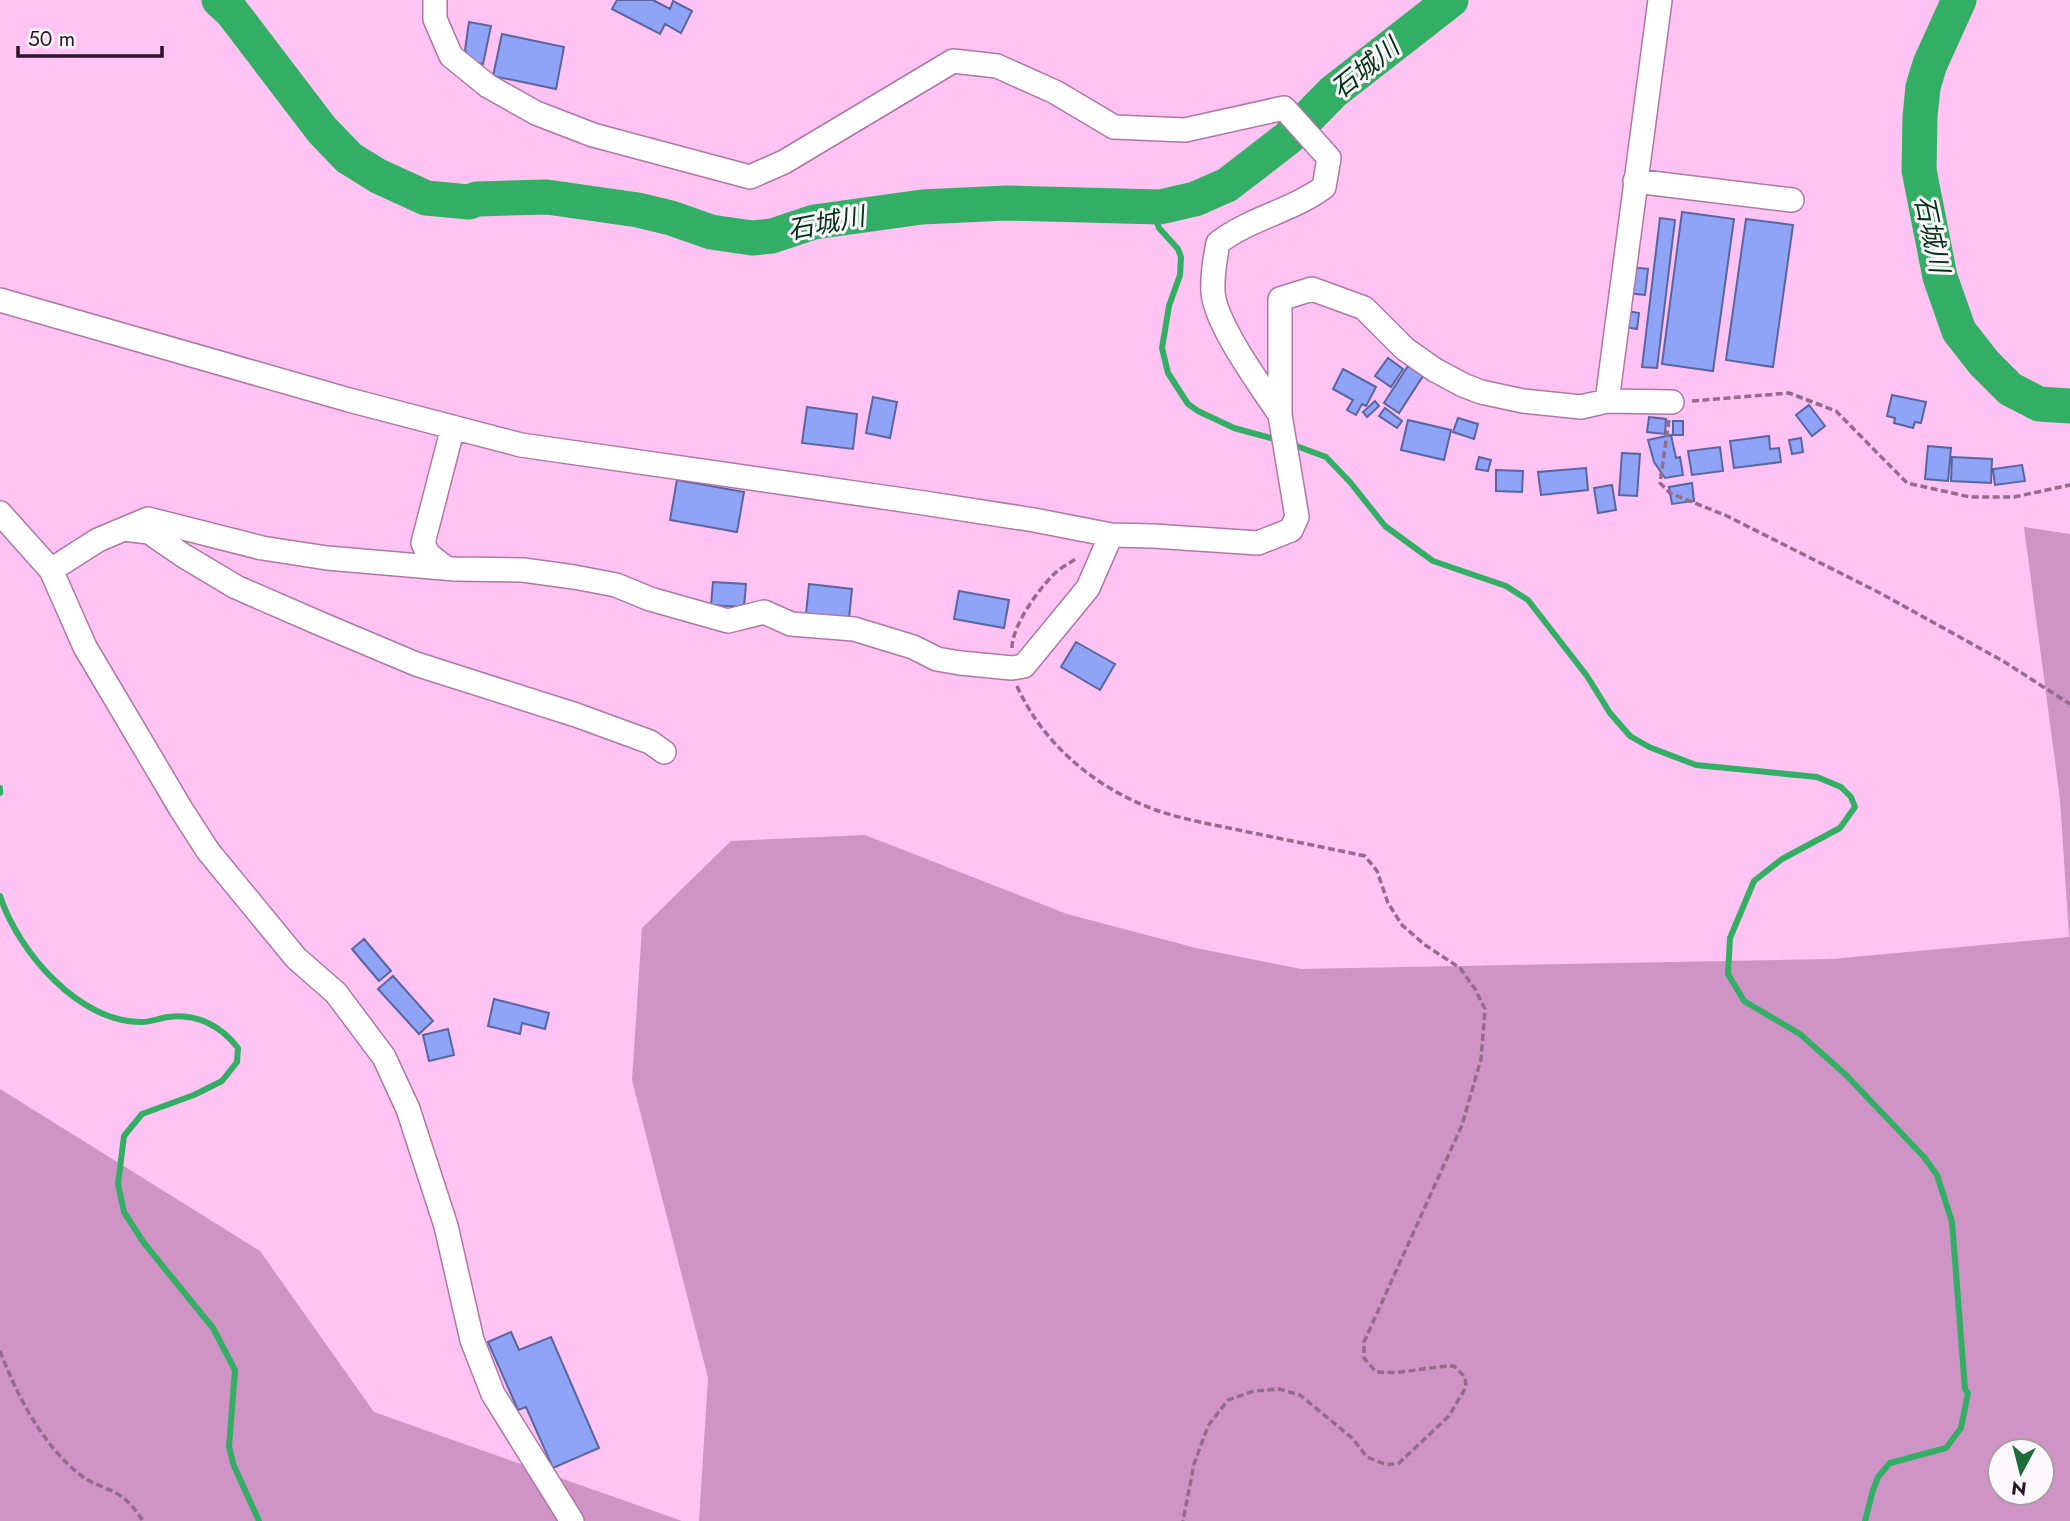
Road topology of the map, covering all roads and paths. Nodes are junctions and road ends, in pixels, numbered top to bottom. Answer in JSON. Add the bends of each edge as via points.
{"nodes":[{"id":1,"x":435,"y":0,"type":"edge"},
{"id":2,"x":1660,"y":0,"type":"edge"},
{"id":3,"x":1635,"y":181,"type":"junction"},
{"id":4,"x":1792,"y":200,"type":"dead end"},
{"id":5,"x":0,"y":300,"type":"edge"},
{"id":6,"x":1607,"y":401,"type":"junction"},
{"id":7,"x":1672,"y":402,"type":"junction"},
{"id":8,"x":1280,"y":415,"type":"junction"},
{"id":9,"x":453,"y":427,"type":"junction"},
{"id":10,"x":2070,"y":485,"type":"edge"},
{"id":11,"x":0,"y":513,"type":"edge"},
{"id":12,"x":124,"y":529,"type":"junction"},
{"id":13,"x":1111,"y":535,"type":"junction"},
{"id":14,"x":446,"y":568,"type":"junction"},
{"id":15,"x":51,"y":570,"type":"junction"},
{"id":16,"x":1012,"y":668,"type":"junction"},
{"id":17,"x":2070,"y":704,"type":"edge"},
{"id":18,"x":664,"y":752,"type":"dead end"},
{"id":19,"x":0,"y":1351,"type":"edge"},
{"id":20,"x":143,"y":1521,"type":"edge"},
{"id":21,"x":572,"y":1521,"type":"edge"},
{"id":22,"x":1183,"y":1521,"type":"edge"}],
"edges":[{"from":1,"to":8,"type":"street","via":[[435,19],[451,56],[488,86],[536,113],[593,135],[750,177],[784,162],[953,61],[997,66],[1055,92],[1114,127],[1185,130],[1284,108],[1329,158],[1324,187],[1306,200],[1234,230],[1218,243],[1213,268],[1213,295],[1230,338]]},
{"from":2,"to":3,"type":"street"},
{"from":3,"to":4,"type":"street"},
{"from":3,"to":6,"type":"street"},
{"from":5,"to":9,"type":"street"},
{"from":6,"to":7,"type":"street"},
{"from":6,"to":8,"type":"street","via":[[1581,407],[1481,392],[1435,370],[1405,349],[1364,308],[1312,289],[1280,299]]},
{"from":7,"to":10,"type":"path","via":[[1789,393],[1836,411],[1908,483],[1970,497],[2014,497]]},
{"from":7,"to":17,"type":"path","via":[[1660,484],[1670,494],[1727,516],[1880,593]]},
{"from":8,"to":13,"type":"street","via":[[1297,517],[1291,530],[1258,543]]},
{"from":9,"to":13,"type":"street","via":[[521,445],[965,509]]},
{"from":9,"to":14,"type":"street","via":[[423,543],[428,554]]},
{"from":11,"to":15,"type":"street"},
{"from":12,"to":14,"type":"street","via":[[148,519],[262,548]]},
{"from":12,"to":15,"type":"street"},
{"from":12,"to":18,"type":"street","via":[[149,532],[236,587],[416,664],[576,715],[650,742]]},
{"from":13,"to":16,"type":"street","via":[[1076,606],[1024,666]]},
{"from":13,"to":16,"type":"path","via":[[1054,574],[1020,619],[1012,638]]},
{"from":14,"to":16,"type":"street","via":[[523,570],[616,584],[650,599],[728,621],[764,612],[791,624],[854,629],[937,659]]},
{"from":15,"to":21,"type":"street","via":[[85,647],[208,851],[296,958],[336,993],[384,1057],[408,1109],[446,1226],[472,1340],[493,1394]]},
{"from":16,"to":22,"type":"path","via":[[1022,697],[1051,739],[1079,768],[1131,800],[1208,823],[1365,856],[1402,925],[1460,968],[1485,1009],[1481,1059],[1462,1125],[1364,1342],[1364,1358],[1376,1372],[1454,1366],[1465,1377],[1461,1397],[1449,1416],[1399,1463],[1387,1465],[1367,1457],[1352,1438],[1300,1395],[1254,1391],[1228,1400],[1208,1426],[1194,1464]]},
{"from":19,"to":20,"type":"path","via":[[12,1381],[66,1464],[125,1499]]}]}
